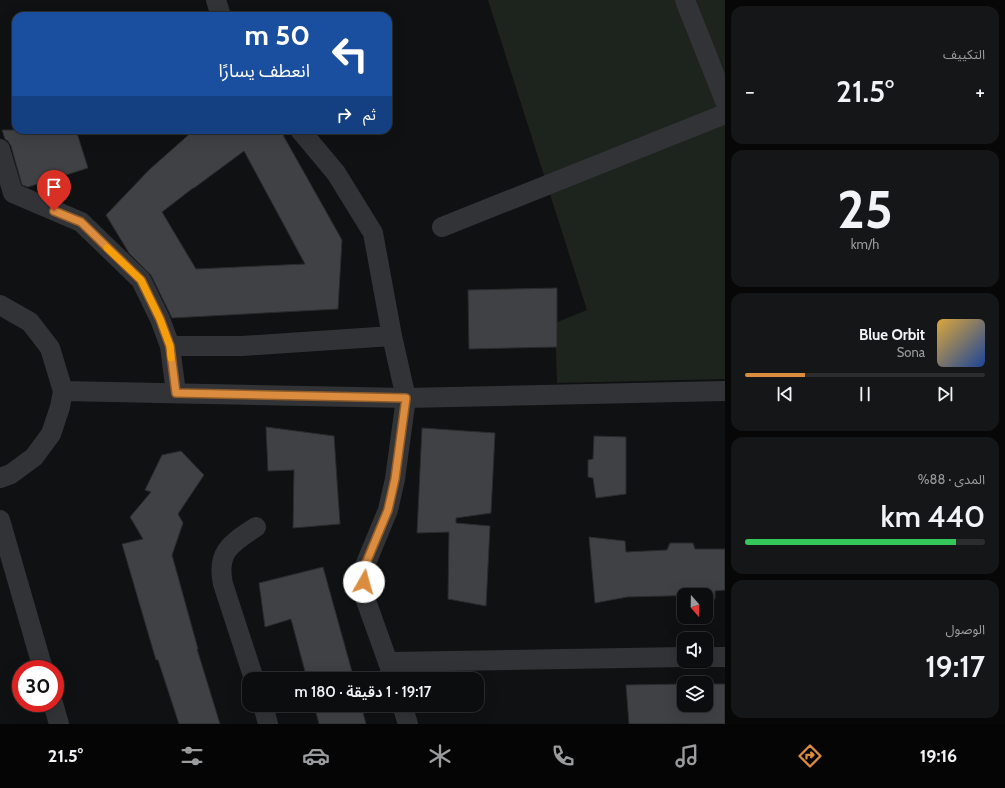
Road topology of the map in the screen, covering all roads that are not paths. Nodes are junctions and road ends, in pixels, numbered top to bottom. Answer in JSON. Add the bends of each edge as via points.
{"nodes":[{"id":1,"x":216,"y":0,"type":"edge"},
{"id":2,"x":685,"y":0,"type":"edge"},
{"id":3,"x":220,"y":12,"type":"edge"},
{"id":4,"x":725,"y":101,"type":"edge"},
{"id":5,"x":725,"y":114,"type":"edge"},
{"id":6,"x":303,"y":134,"type":"edge"},
{"id":7,"x":0,"y":149,"type":"edge"},
{"id":8,"x":442,"y":227,"type":"dead end"},
{"id":9,"x":0,"y":305,"type":"edge"},
{"id":10,"x":392,"y":336,"type":"junction"},
{"id":11,"x":170,"y":346,"type":"junction"},
{"id":12,"x":63,"y":391,"type":"junction"},
{"id":13,"x":725,"y":391,"type":"edge"},
{"id":14,"x":176,"y":393,"type":"junction"},
{"id":15,"x":406,"y":398,"type":"junction"},
{"id":16,"x":0,"y":478,"type":"edge"},
{"id":17,"x":0,"y":520,"type":"edge"},
{"id":18,"x":256,"y":527,"type":"dead end"},
{"id":19,"x":677,"y":657,"type":"edge"},
{"id":20,"x":713,"y":657,"type":"edge"},
{"id":21,"x":725,"y":657,"type":"edge"},
{"id":22,"x":40,"y":660,"type":"edge"},
{"id":23,"x":391,"y":671,"type":"edge"},
{"id":24,"x":252,"y":672,"type":"edge"},
{"id":25,"x":56,"y":712,"type":"edge"},
{"id":26,"x":265,"y":712,"type":"edge"},
{"id":27,"x":404,"y":712,"type":"edge"},
{"id":28,"x":59,"y":724,"type":"edge"},
{"id":29,"x":268,"y":724,"type":"edge"},
{"id":30,"x":408,"y":724,"type":"edge"}],
"edges":[{"from":1,"to":3,"type":"street"},
{"from":2,"to":4,"type":"street"},
{"from":5,"to":8,"type":"street"},
{"from":6,"to":10,"type":"street","via":[[336,173],[373,233]]},
{"from":7,"to":11,"type":"street","via":[[13,193],[81,222],[141,280]]},
{"from":9,"to":12,"type":"street","via":[[30,322],[50,348]]},
{"from":10,"to":11,"type":"street","via":[[242,346]]},
{"from":10,"to":15,"type":"street"},
{"from":11,"to":14,"type":"street"},
{"from":12,"to":14,"type":"street"},
{"from":12,"to":16,"type":"street","via":[[51,434],[34,457],[11,474]]},
{"from":13,"to":15,"type":"street"},
{"from":14,"to":15,"type":"street"},
{"from":15,"to":23,"type":"street","via":[[388,510],[364,568],[364,595]]},
{"from":17,"to":22,"type":"street"},
{"from":18,"to":24,"type":"street","via":[[234,542],[221,562],[223,584]]},
{"from":19,"to":23,"type":"street"},
{"from":20,"to":21,"type":"street"},
{"from":25,"to":28,"type":"street"},
{"from":26,"to":29,"type":"street"},
{"from":27,"to":30,"type":"street"}]}
